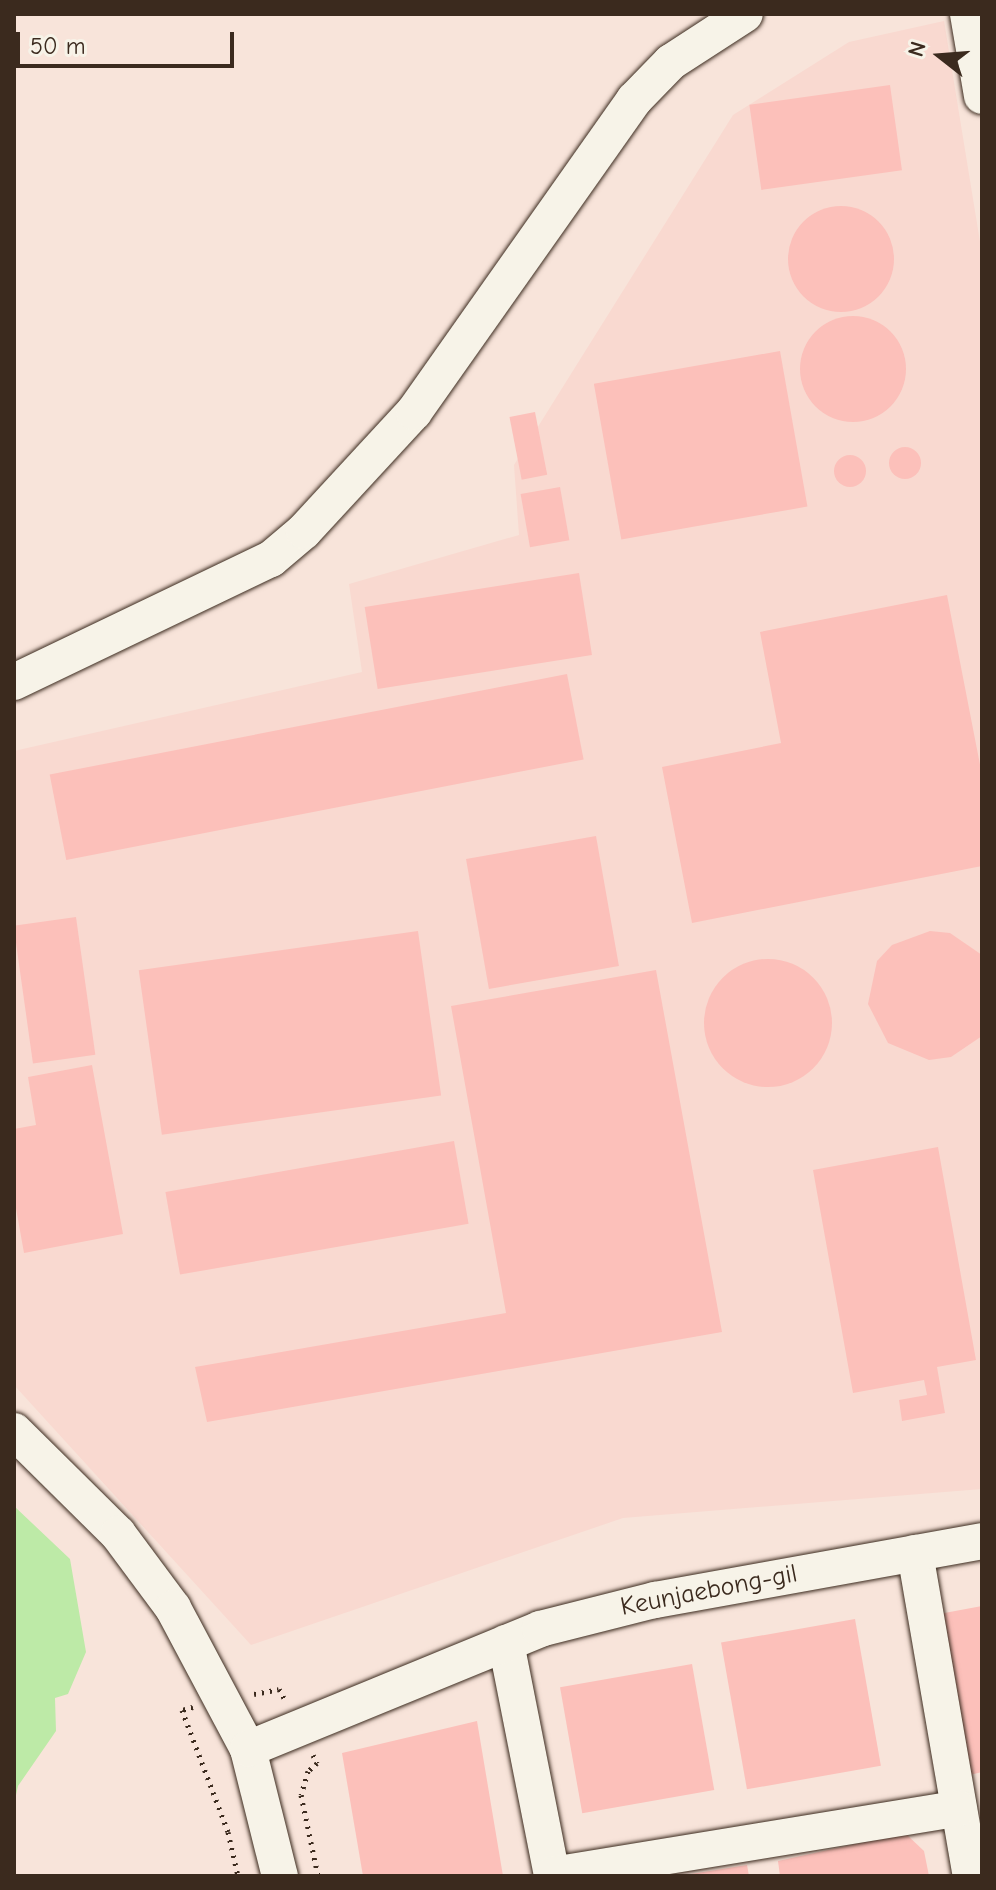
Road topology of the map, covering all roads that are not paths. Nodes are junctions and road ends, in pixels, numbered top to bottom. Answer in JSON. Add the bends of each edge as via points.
{"nodes":[{"id":1,"x":745,"y":14,"type":"edge"},
{"id":2,"x":968,"y":14,"type":"edge"},
{"id":3,"x":982,"y":96,"type":"edge"},
{"id":4,"x":14,"y":682,"type":"edge"},
{"id":5,"x":14,"y":1431,"type":"edge"},
{"id":6,"x":982,"y":1541,"type":"edge"},
{"id":7,"x":915,"y":1553,"type":"junction"},
{"id":8,"x":506,"y":1643,"type":"junction"},
{"id":9,"x":248,"y":1749,"type":"junction"},
{"id":10,"x":959,"y":1808,"type":"junction"},
{"id":11,"x":280,"y":1876,"type":"edge"},
{"id":12,"x":552,"y":1876,"type":"edge"},
{"id":13,"x":971,"y":1876,"type":"edge"}],
"edges":[{"from":1,"to":4,"type":"street","via":[[671,62],[634,100],[414,412],[304,531],[271,559]]},
{"from":2,"to":3,"type":"street"},
{"from":5,"to":9,"type":"street","via":[[118,1534],[173,1608]]},
{"from":6,"to":7,"type":"street","name":"Keunjaebong-gil"},
{"from":7,"to":8,"type":"street","name":"Keunjaebong-gil","via":[[655,1600],[540,1629]]},
{"from":7,"to":10,"type":"street"},
{"from":8,"to":9,"type":"street","name":"Keunjaebong-gil"},
{"from":8,"to":12,"type":"street"},
{"from":9,"to":11,"type":"street"},
{"from":10,"to":12,"type":"street"},
{"from":10,"to":13,"type":"street"}]}
